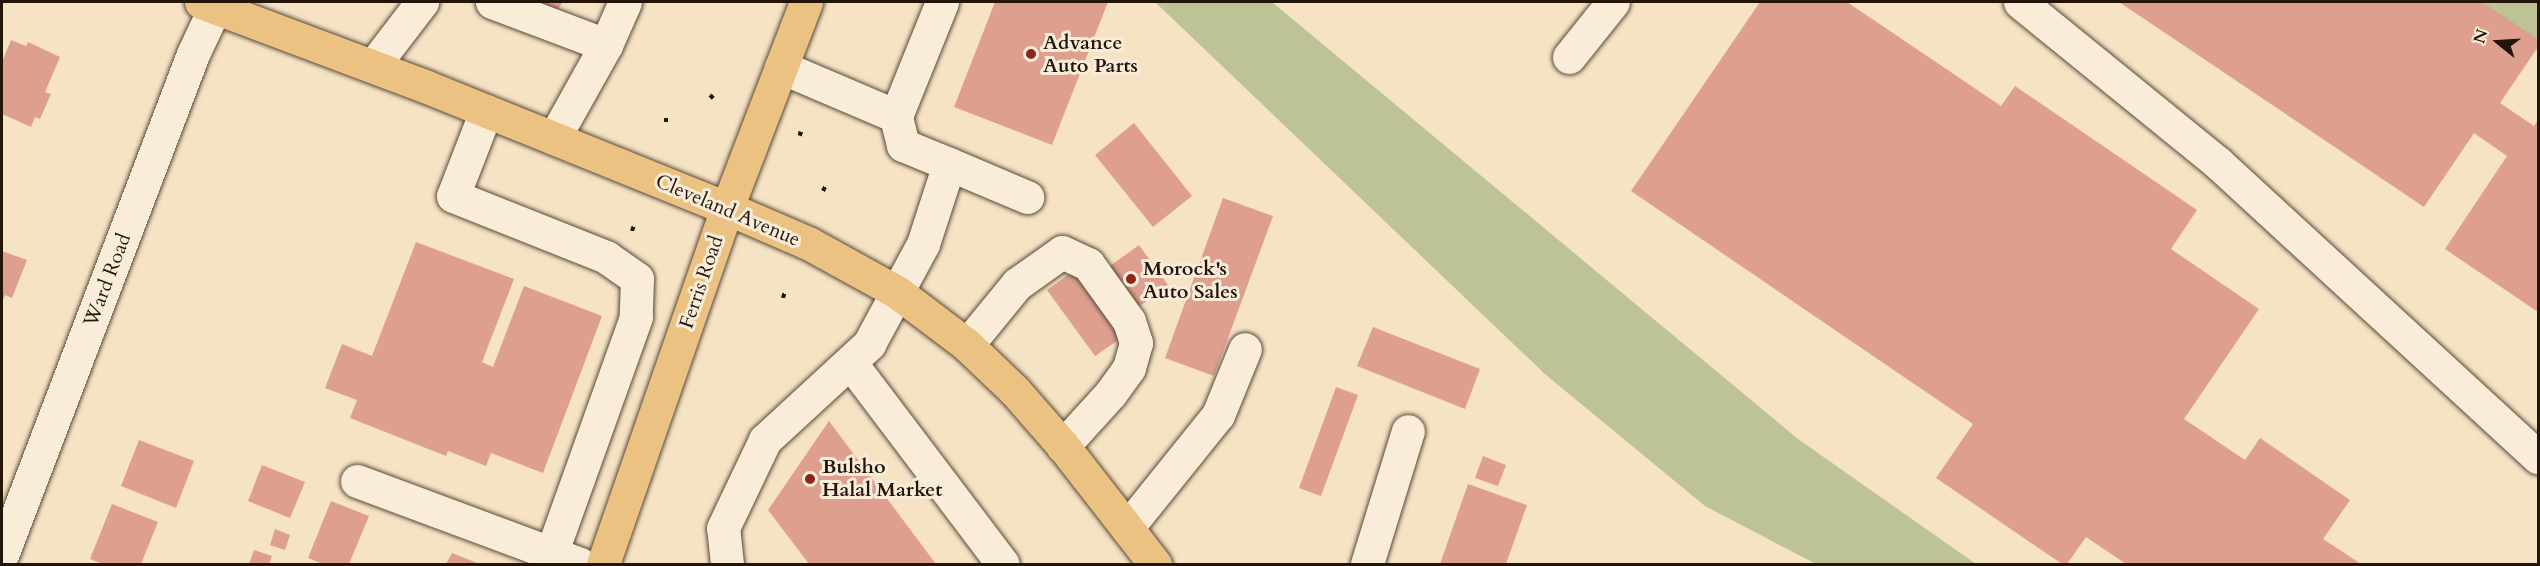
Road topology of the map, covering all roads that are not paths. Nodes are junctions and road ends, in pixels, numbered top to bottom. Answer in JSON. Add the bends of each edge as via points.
{"nodes":[{"id":1,"x":422,"y":2,"type":"edge"},
{"id":2,"x":492,"y":2,"type":"edge"},
{"id":3,"x":625,"y":2,"type":"edge"},
{"id":4,"x":805,"y":2,"type":"edge"},
{"id":5,"x":942,"y":2,"type":"edge"},
{"id":6,"x":1613,"y":2,"type":"edge"},
{"id":7,"x":2020,"y":2,"type":"edge"},
{"id":8,"x":208,"y":4,"type":"edge"},
{"id":9,"x":606,"y":45,"type":"junction"},
{"id":10,"x":1569,"y":57,"type":"dead end"},
{"id":11,"x":373,"y":66,"type":"junction"},
{"id":12,"x":781,"y":67,"type":"junction"},
{"id":13,"x":486,"y":111,"type":"junction"},
{"id":14,"x":896,"y":116,"type":"junction"},
{"id":15,"x":554,"y":138,"type":"junction"},
{"id":16,"x":949,"y":164,"type":"junction"},
{"id":17,"x":1027,"y":197,"type":"dead end"},
{"id":18,"x":726,"y":208,"type":"junction"},
{"id":19,"x":897,"y":292,"type":"junction"},
{"id":20,"x":967,"y":345,"type":"junction"},
{"id":21,"x":1245,"y":349,"type":"dead end"},
{"id":22,"x":850,"y":362,"type":"junction"},
{"id":23,"x":1408,"y":431,"type":"dead end"},
{"id":24,"x":1063,"y":446,"type":"junction"},
{"id":25,"x":2538,"y":457,"type":"edge"},
{"id":26,"x":357,"y":481,"type":"dead end"},
{"id":27,"x":1127,"y":528,"type":"junction"},
{"id":28,"x":2,"y":555,"type":"edge"},
{"id":29,"x":566,"y":559,"type":"edge"},
{"id":30,"x":603,"y":564,"type":"edge"},
{"id":31,"x":727,"y":564,"type":"edge"},
{"id":32,"x":1003,"y":564,"type":"edge"},
{"id":33,"x":1155,"y":564,"type":"edge"},
{"id":34,"x":1367,"y":564,"type":"edge"}],
"edges":[{"from":1,"to":11,"type":"street"},
{"from":2,"to":9,"type":"street"},
{"from":3,"to":9,"type":"street"},
{"from":4,"to":12,"type":"main road","name":"Ferris Road"},
{"from":5,"to":14,"type":"street"},
{"from":6,"to":10,"type":"street"},
{"from":7,"to":25,"type":"street","via":[[2218,163]]},
{"from":8,"to":11,"type":"main road","name":"Cleveland Avenue"},
{"from":8,"to":28,"type":"street","name":"Ward Road","via":[[193,54]]},
{"from":9,"to":15,"type":"street"},
{"from":11,"to":13,"type":"main road","name":"Cleveland Avenue"},
{"from":12,"to":14,"type":"street"},
{"from":12,"to":18,"type":"main road","name":"Ferris Road"},
{"from":13,"to":15,"type":"main road","name":"Cleveland Avenue"},
{"from":13,"to":29,"type":"street","via":[[453,196],[606,257],[636,279],[636,317]]},
{"from":14,"to":16,"type":"street","via":[[903,145]]},
{"from":15,"to":18,"type":"main road","name":"Cleveland Avenue"},
{"from":16,"to":17,"type":"street"},
{"from":16,"to":19,"type":"street","via":[[923,244]]},
{"from":18,"to":19,"type":"main road","name":"Cleveland Avenue","via":[[810,244]]},
{"from":18,"to":30,"type":"main road","name":"Ferris Road"},
{"from":19,"to":20,"type":"main road","name":"Cleveland Avenue"},
{"from":19,"to":22,"type":"street","via":[[869,344]]},
{"from":20,"to":24,"type":"main road","name":"Cleveland Avenue"},
{"from":20,"to":24,"type":"street","via":[[1017,284],[1062,252],[1088,264],[1130,321],[1136,343],[1129,368]]},
{"from":21,"to":27,"type":"street","via":[[1218,415]]},
{"from":22,"to":31,"type":"street","via":[[765,440],[723,528]]},
{"from":22,"to":32,"type":"street"},
{"from":23,"to":34,"type":"street"},
{"from":24,"to":27,"type":"main road","name":"Cleveland Avenue"},
{"from":26,"to":29,"type":"street"},
{"from":27,"to":33,"type":"main road","name":"Cleveland Avenue"}]}
